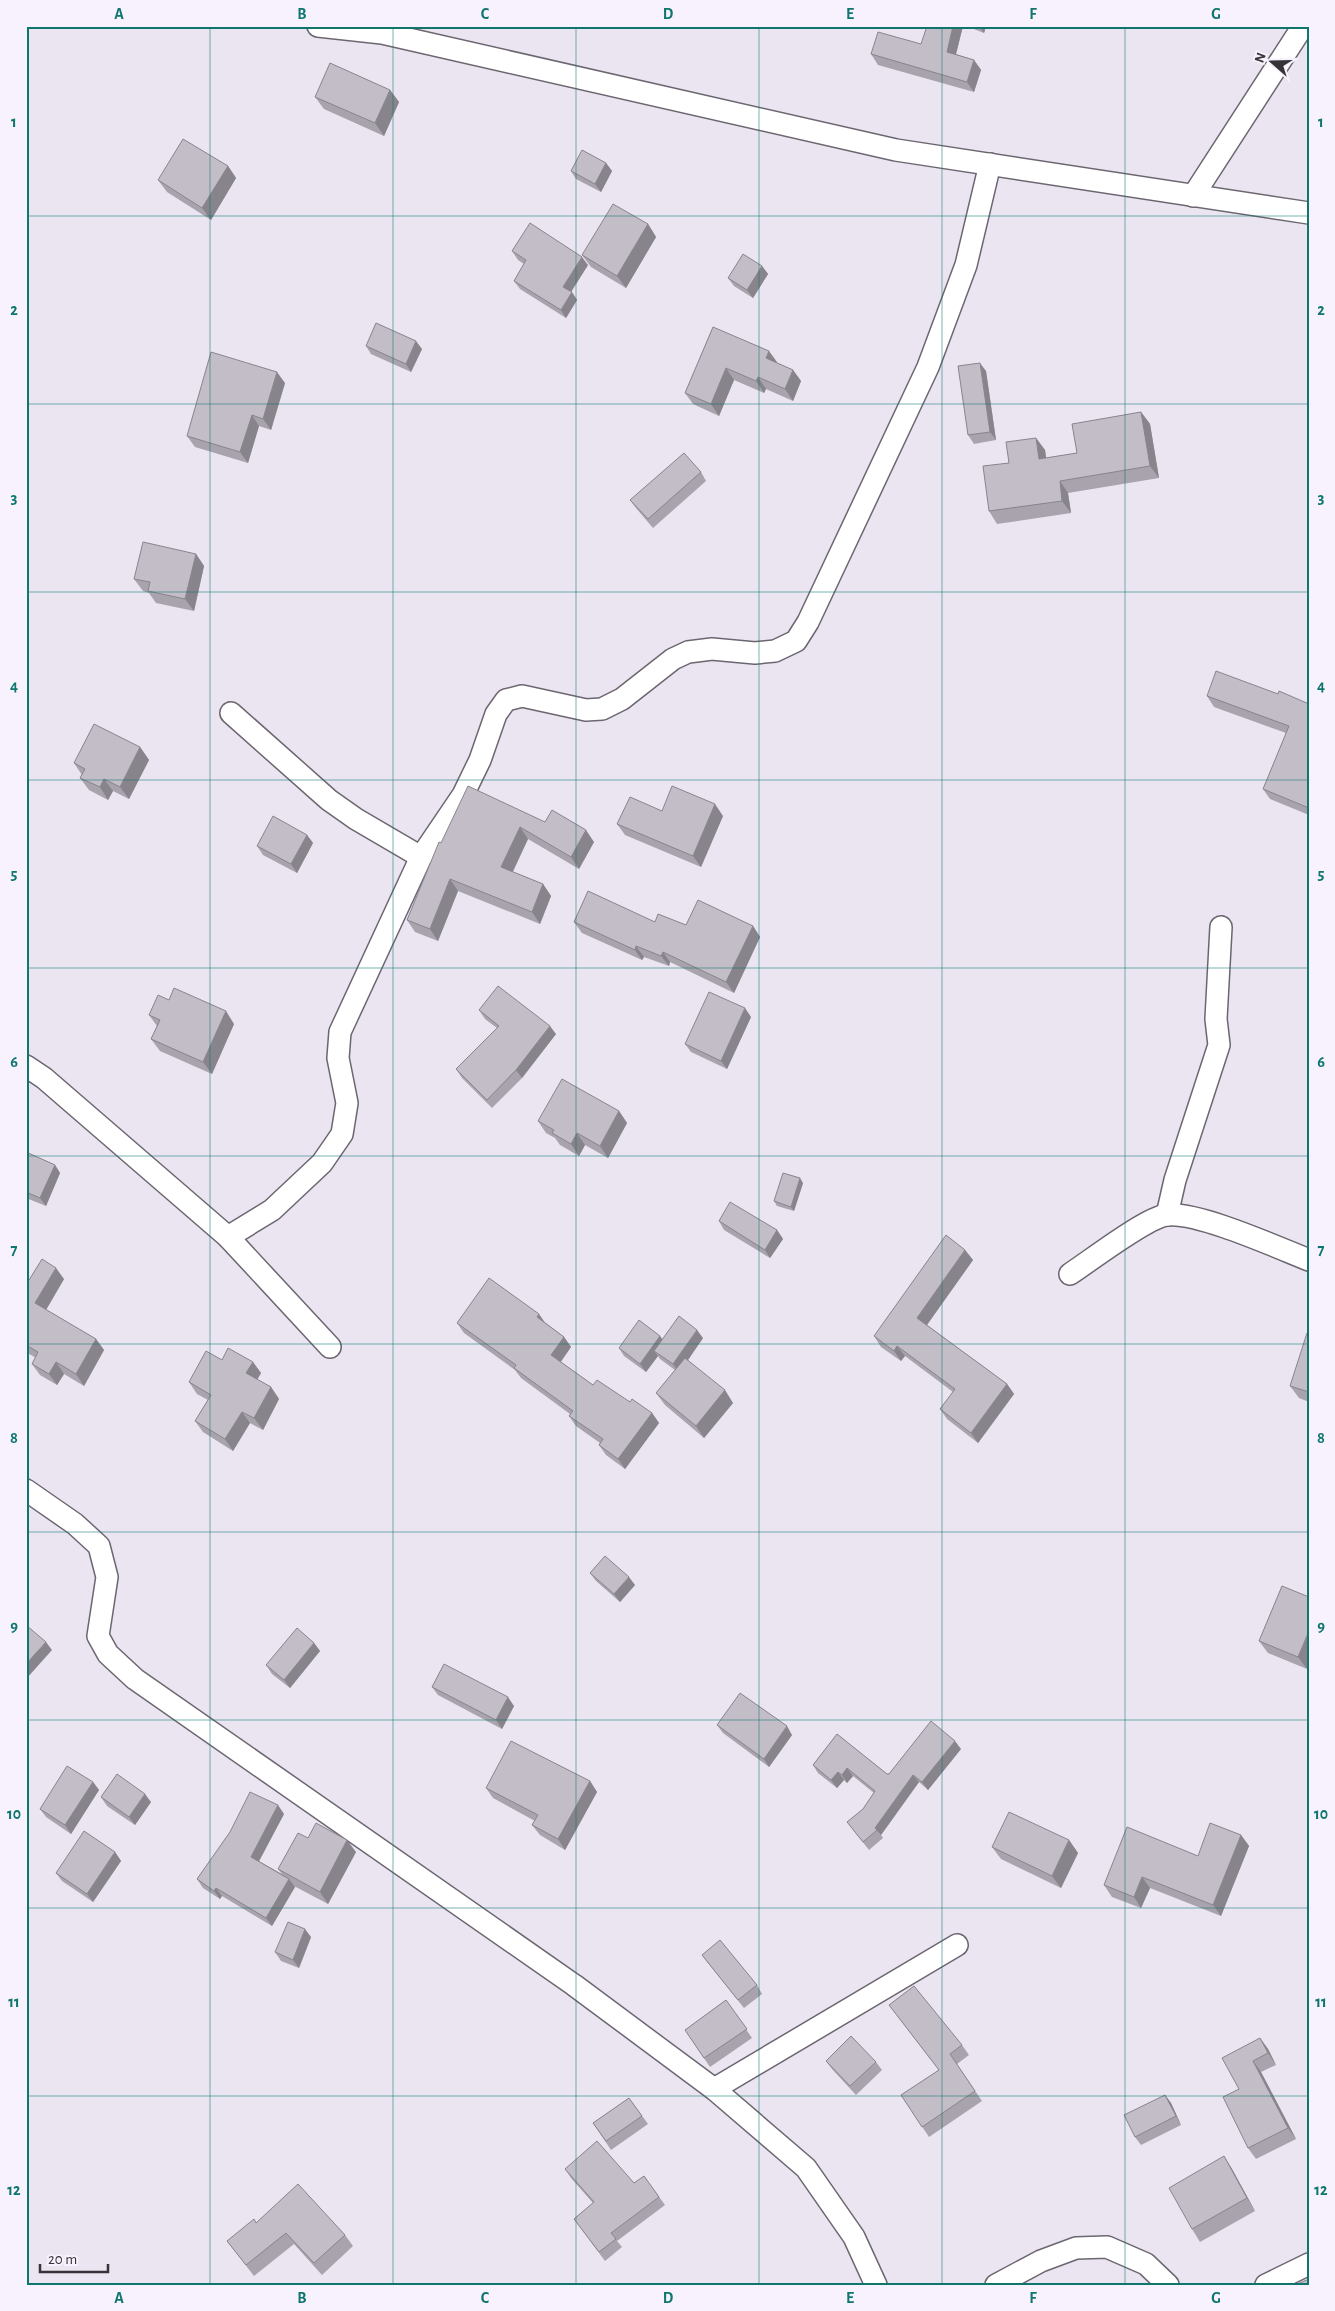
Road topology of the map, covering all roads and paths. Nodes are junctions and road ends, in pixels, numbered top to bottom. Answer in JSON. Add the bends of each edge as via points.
{"nodes":[{"id":1,"x":318,"y":26,"type":"edge"},
{"id":2,"x":1303,"y":26,"type":"edge"},
{"id":3,"x":990,"y":164,"type":"junction"},
{"id":4,"x":1193,"y":196,"type":"junction"},
{"id":5,"x":1309,"y":214,"type":"edge"},
{"id":6,"x":231,"y":713,"type":"dead end"},
{"id":7,"x":421,"y":857,"type":"junction"},
{"id":8,"x":1220,"y":927,"type":"dead end"},
{"id":9,"x":26,"y":1066,"type":"edge"},
{"id":10,"x":1167,"y":1215,"type":"junction"},
{"id":11,"x":228,"y":1238,"type":"junction"},
{"id":12,"x":1309,"y":1260,"type":"edge"},
{"id":13,"x":1070,"y":1274,"type":"dead end"},
{"id":14,"x":330,"y":1347,"type":"dead end"},
{"id":15,"x":26,"y":1490,"type":"edge"},
{"id":16,"x":957,"y":1945,"type":"dead end"},
{"id":17,"x":714,"y":2088,"type":"junction"},
{"id":18,"x":1309,"y":2264,"type":"edge"},
{"id":19,"x":876,"y":2285,"type":"edge"},
{"id":20,"x":996,"y":2285,"type":"edge"},
{"id":21,"x":1168,"y":2285,"type":"edge"},
{"id":22,"x":1266,"y":2285,"type":"edge"}],
"edges":[{"from":1,"to":3,"type":"street","via":[[382,33],[896,150]]},
{"from":2,"to":4,"type":"street"},
{"from":3,"to":4,"type":"street"},
{"from":3,"to":7,"type":"street","via":[[966,265],[928,366],[808,622],[796,641],[775,651],[755,653],[712,649],[688,652],[673,659],[622,699],[602,709],[586,710],[522,696],[506,700],[496,714],[480,760],[463,795]]},
{"from":4,"to":5,"type":"street"},
{"from":6,"to":7,"type":"street","via":[[330,800]]},
{"from":7,"to":11,"type":"street","via":[[340,1032],[338,1058],[348,1102],[342,1134],[322,1163],[272,1210]]},
{"from":8,"to":10,"type":"street","via":[[1216,1018],[1219,1045],[1175,1180]]},
{"from":9,"to":11,"type":"street","via":[[44,1078]]},
{"from":10,"to":12,"type":"street","via":[[1199,1218]]},
{"from":10,"to":13,"type":"street","via":[[1142,1226]]},
{"from":11,"to":14,"type":"street"},
{"from":15,"to":17,"type":"street","via":[[75,1524],[99,1546],[107,1577],[98,1636],[108,1654],[134,1679],[574,1985]]},
{"from":16,"to":17,"type":"street"},
{"from":17,"to":19,"type":"street","via":[[806,2168],[854,2236]]},
{"from":18,"to":22,"type":"street"},
{"from":20,"to":21,"type":"street","via":[[1041,2261],[1076,2248],[1106,2247],[1146,2264]]}]}
